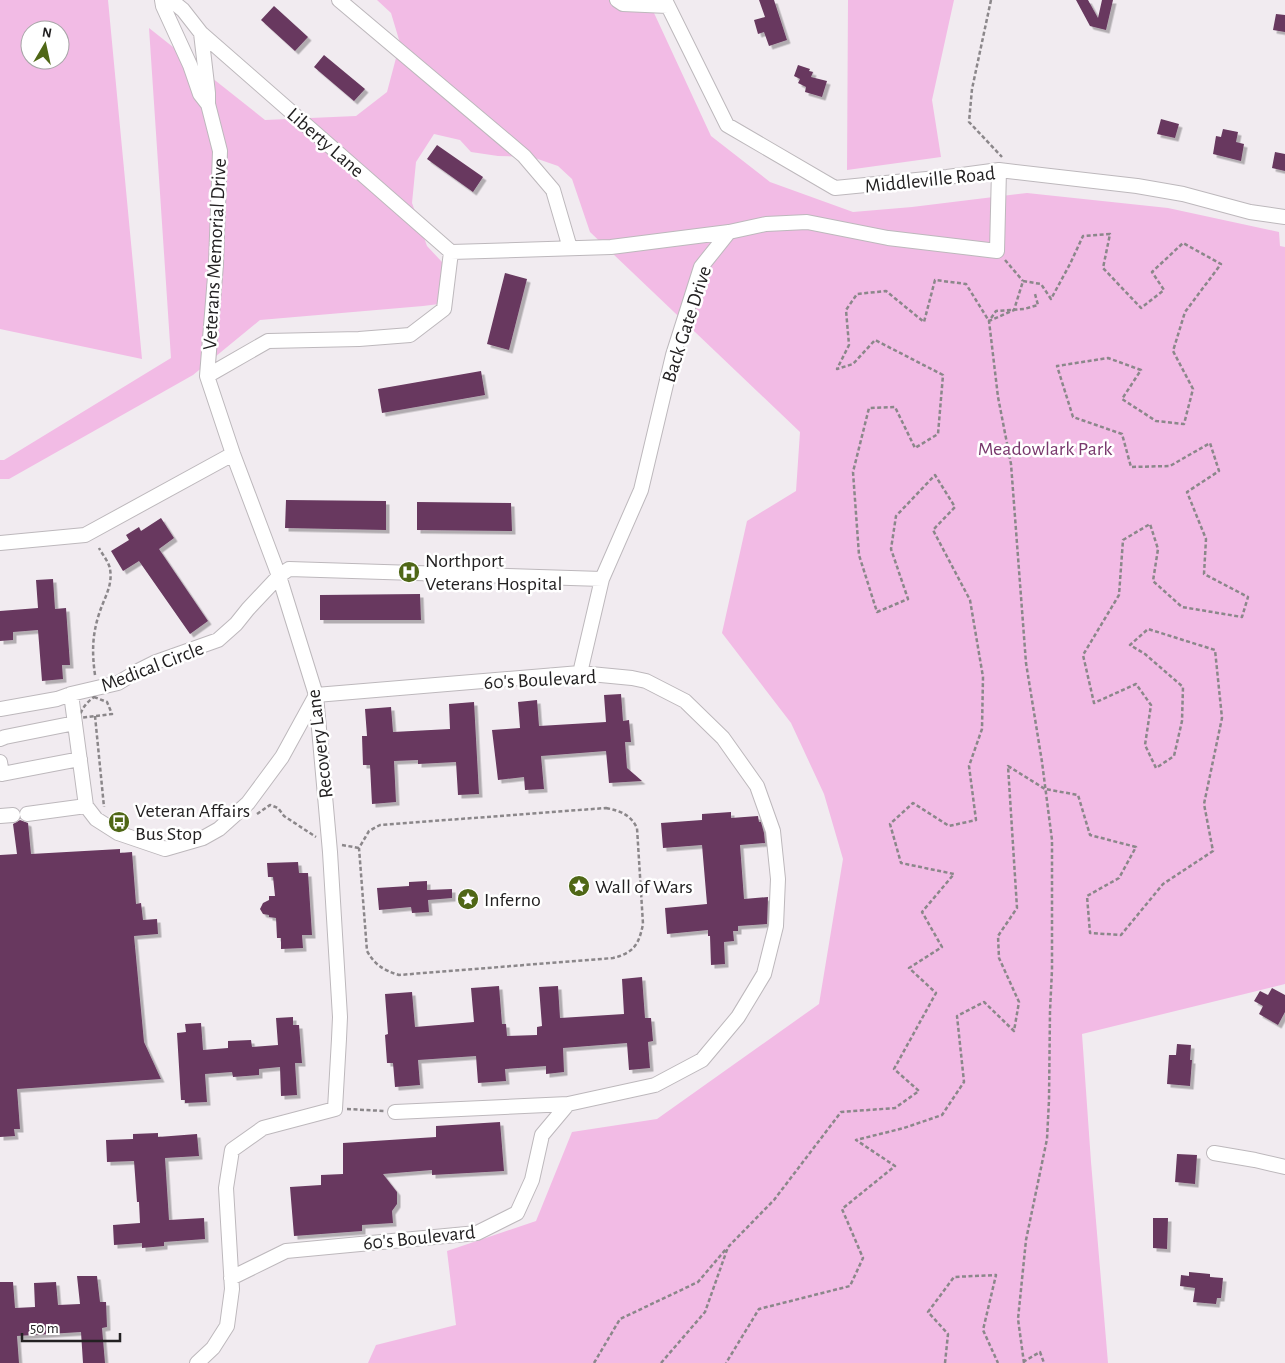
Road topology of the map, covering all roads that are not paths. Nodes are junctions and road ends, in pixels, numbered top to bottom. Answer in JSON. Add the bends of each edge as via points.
{"nodes":[{"id":1,"x":162,"y":0,"type":"edge"},
{"id":2,"x":171,"y":0,"type":"edge"},
{"id":3,"x":339,"y":0,"type":"edge"},
{"id":4,"x":617,"y":0,"type":"edge"},
{"id":5,"x":666,"y":3,"type":"edge"},
{"id":6,"x":201,"y":32,"type":"junction"},
{"id":7,"x":208,"y":104,"type":"junction"},
{"id":8,"x":999,"y":170,"type":"junction"},
{"id":9,"x":1285,"y":217,"type":"edge"},
{"id":10,"x":729,"y":232,"type":"junction"},
{"id":11,"x":570,"y":248,"type":"junction"},
{"id":12,"x":451,"y":252,"type":"junction"},
{"id":13,"x":207,"y":376,"type":"junction"},
{"id":14,"x":233,"y":454,"type":"junction"},
{"id":15,"x":0,"y":543,"type":"edge"},
{"id":16,"x":279,"y":576,"type":"junction"},
{"id":17,"x":602,"y":578,"type":"junction"},
{"id":18,"x":580,"y":673,"type":"junction"},
{"id":19,"x":71,"y":694,"type":"junction"},
{"id":20,"x":316,"y":695,"type":"junction"},
{"id":21,"x":0,"y":709,"type":"edge"},
{"id":22,"x":75,"y":723,"type":"junction"},
{"id":23,"x":0,"y":739,"type":"edge"},
{"id":24,"x":80,"y":759,"type":"junction"},
{"id":25,"x":0,"y":762,"type":"edge"},
{"id":26,"x":86,"y":806,"type":"junction"},
{"id":27,"x":13,"y":815,"type":"edge"},
{"id":28,"x":568,"y":1104,"type":"junction"},
{"id":29,"x":396,"y":1112,"type":"road end"},
{"id":30,"x":1214,"y":1153,"type":"dead end"},
{"id":31,"x":1285,"y":1167,"type":"edge"},
{"id":32,"x":231,"y":1278,"type":"junction"},
{"id":33,"x":197,"y":1363,"type":"edge"}],
"edges":[{"from":1,"to":7,"type":"street","name":"Veterans Memorial Drive","via":[[200,94]]},
{"from":2,"to":6,"type":"street"},
{"from":3,"to":11,"type":"street","via":[[524,156],[553,190]]},
{"from":4,"to":5,"type":"street","via":[[623,4]]},
{"from":5,"to":8,"type":"street","name":"Middleville Road","via":[[728,125],[835,188]]},
{"from":6,"to":7,"type":"street","name":"Veterans Memorial Drive"},
{"from":6,"to":12,"type":"street","name":"Liberty Lane"},
{"from":7,"to":13,"type":"street","name":"Veterans Memorial Drive","via":[[220,151],[216,264]]},
{"from":8,"to":9,"type":"street","name":"Middleville Road","via":[[1136,186]]},
{"from":8,"to":10,"type":"street","via":[[997,251],[888,238],[808,222],[766,224]]},
{"from":10,"to":11,"type":"street","via":[[611,247]]},
{"from":10,"to":17,"type":"street","name":"Back Gate Drive","via":[[701,267],[673,355],[640,490]]},
{"from":11,"to":12,"type":"street"},
{"from":12,"to":13,"type":"street","via":[[444,309],[410,335],[268,341]]},
{"from":13,"to":14,"type":"street","name":"Recovery Lane"},
{"from":14,"to":15,"type":"street","via":[[85,534]]},
{"from":14,"to":16,"type":"street","name":"Recovery Lane"},
{"from":16,"to":17,"type":"street","via":[[289,569]]},
{"from":16,"to":19,"type":"street","name":"Medical Circle","via":[[218,640],[156,662],[118,684]]},
{"from":16,"to":20,"type":"street","name":"Recovery Lane"},
{"from":17,"to":18,"type":"street","name":"Back Gate Drive"},
{"from":18,"to":20,"type":"street","name":"60's Boulevard"},
{"from":18,"to":28,"type":"street","name":"60's Boulevard","via":[[646,681],[685,701],[723,738],[757,786],[773,831],[778,879],[776,926],[764,974],[738,1017],[702,1060],[655,1085]]},
{"from":19,"to":21,"type":"street","name":"Medical Circle"},
{"from":19,"to":22,"type":"street"},
{"from":20,"to":26,"type":"street","via":[[282,757],[248,803],[219,829],[203,838],[165,849],[118,833],[96,819]]},
{"from":20,"to":32,"type":"street","name":"Recovery Lane","via":[[339,1010],[335,1108],[264,1128],[232,1150],[226,1188]]},
{"from":22,"to":23,"type":"street"},
{"from":22,"to":24,"type":"street"},
{"from":24,"to":25,"type":"street","via":[[2,774]]},
{"from":24,"to":26,"type":"street"},
{"from":26,"to":27,"type":"street"},
{"from":28,"to":29,"type":"street"},
{"from":28,"to":32,"type":"street","name":"60's Boulevard","via":[[542,1135],[532,1180],[518,1213],[477,1233],[286,1251]]},
{"from":30,"to":31,"type":"street"},
{"from":32,"to":33,"type":"street","via":[[227,1326],[213,1348]]}]}
